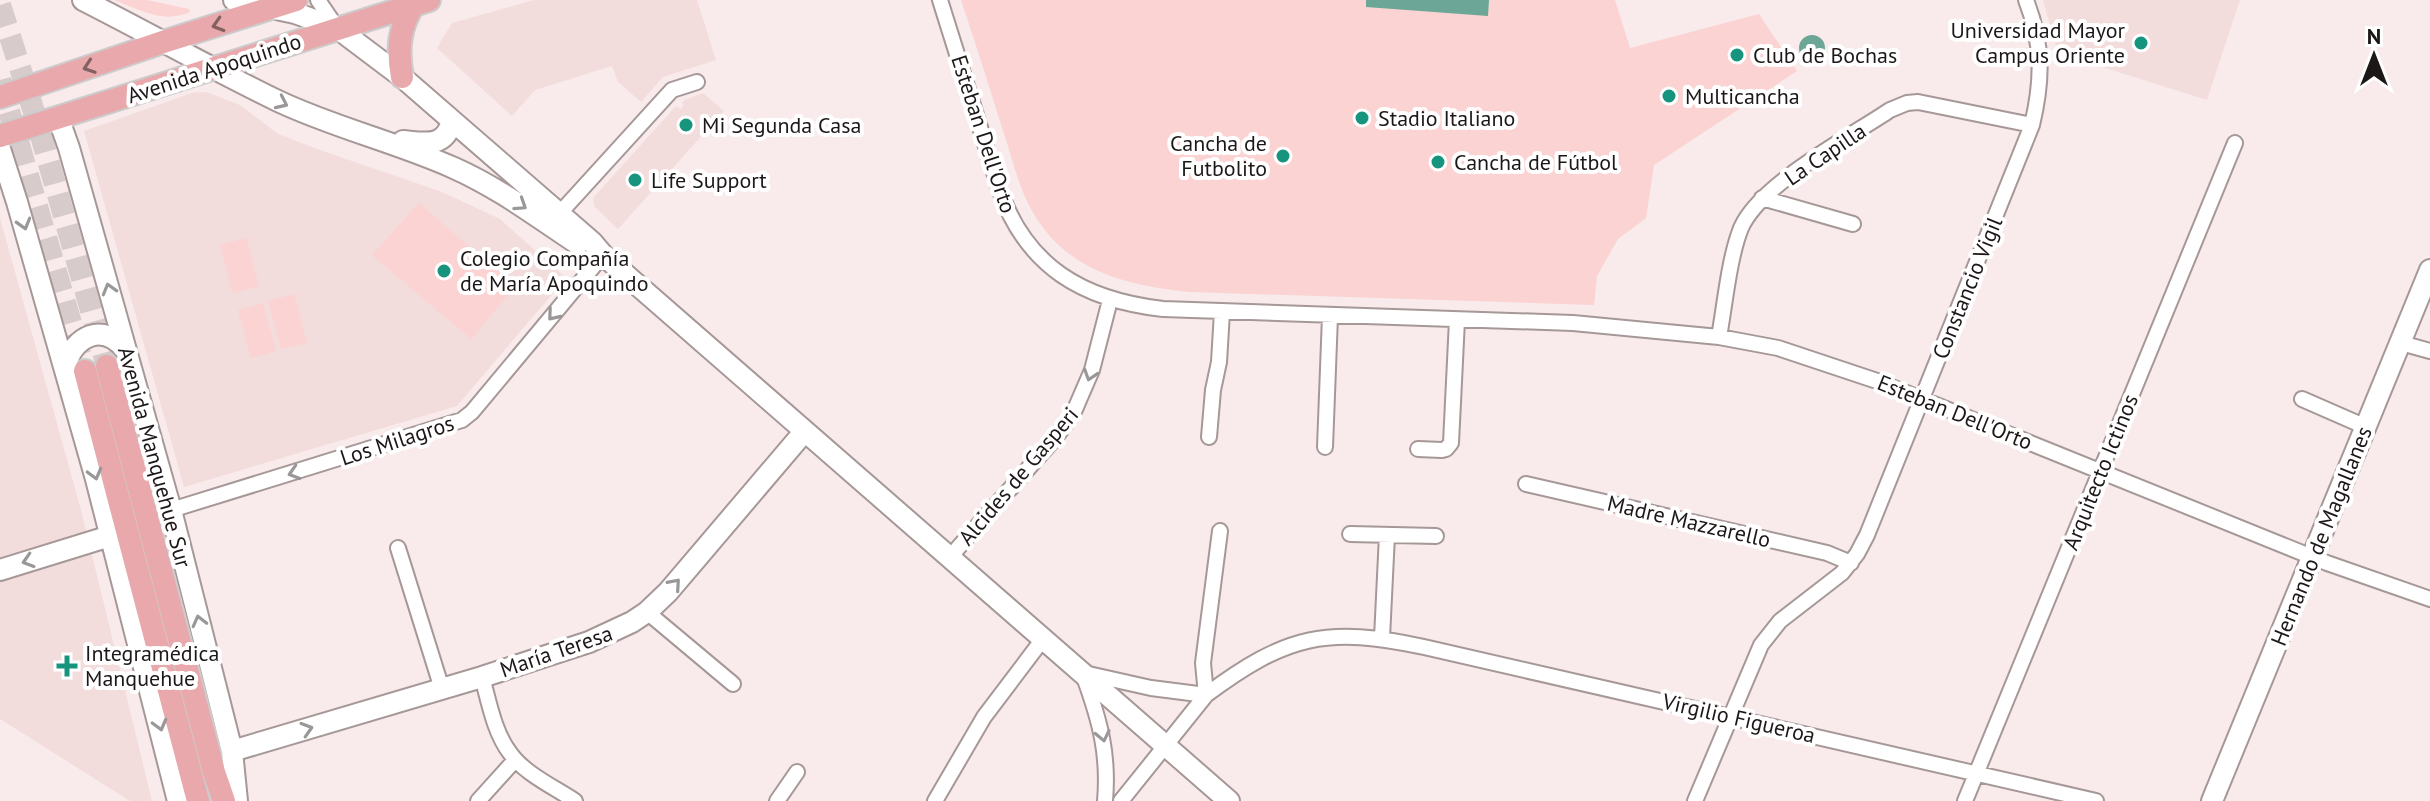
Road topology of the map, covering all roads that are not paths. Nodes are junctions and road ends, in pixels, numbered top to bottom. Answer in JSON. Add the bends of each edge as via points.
{"nodes":[{"id":1,"x":83,"y":0,"type":"edge"},
{"id":2,"x":234,"y":0,"type":"edge"},
{"id":3,"x":296,"y":0,"type":"edge"},
{"id":4,"x":318,"y":0,"type":"edge"},
{"id":5,"x":940,"y":0,"type":"edge"},
{"id":6,"x":2026,"y":0,"type":"edge"},
{"id":7,"x":422,"y":2,"type":"edge"},
{"id":8,"x":272,"y":8,"type":"junction"},
{"id":9,"x":337,"y":28,"type":"junction"},
{"id":10,"x":163,"y":42,"type":"junction"},
{"id":11,"x":213,"y":68,"type":"junction"},
{"id":12,"x":402,"y":77,"type":"junction"},
{"id":13,"x":697,"y":82,"type":"dead end"},
{"id":14,"x":0,"y":97,"type":"edge"},
{"id":15,"x":58,"y":117,"type":"junction"},
{"id":16,"x":452,"y":121,"type":"junction"},
{"id":17,"x":2032,"y":125,"type":"junction"},
{"id":18,"x":0,"y":136,"type":"edge"},
{"id":19,"x":371,"y":137,"type":"junction"},
{"id":20,"x":2235,"y":143,"type":"dead end"},
{"id":21,"x":0,"y":149,"type":"edge"},
{"id":22,"x":1762,"y":198,"type":"junction"},
{"id":23,"x":559,"y":214,"type":"junction"},
{"id":24,"x":1853,"y":224,"type":"dead end"},
{"id":25,"x":603,"y":255,"type":"junction"},
{"id":26,"x":2430,"y":270,"type":"edge"},
{"id":27,"x":1110,"y":300,"type":"junction"},
{"id":28,"x":1222,"y":312,"type":"junction"},
{"id":29,"x":1330,"y":316,"type":"junction"},
{"id":30,"x":1457,"y":320,"type":"junction"},
{"id":31,"x":1719,"y":337,"type":"junction"},
{"id":32,"x":2401,"y":343,"type":"junction"},
{"id":33,"x":126,"y":350,"type":"junction"},
{"id":34,"x":2430,"y":351,"type":"edge"},
{"id":35,"x":85,"y":367,"type":"junction"},
{"id":36,"x":1922,"y":398,"type":"junction"},
{"id":37,"x":2302,"y":399,"type":"dead end"},
{"id":38,"x":2366,"y":427,"type":"junction"},
{"id":39,"x":804,"y":432,"type":"junction"},
{"id":40,"x":1209,"y":437,"type":"dead end"},
{"id":41,"x":1325,"y":447,"type":"dead end"},
{"id":42,"x":1418,"y":449,"type":"dead end"},
{"id":43,"x":2100,"y":470,"type":"junction"},
{"id":44,"x":1526,"y":484,"type":"dead end"},
{"id":45,"x":171,"y":510,"type":"junction"},
{"id":46,"x":1220,"y":531,"type":"dead end"},
{"id":47,"x":1350,"y":534,"type":"dead end"},
{"id":48,"x":1387,"y":535,"type":"junction"},
{"id":49,"x":110,"y":536,"type":"junction"},
{"id":50,"x":1436,"y":536,"type":"dead end"},
{"id":51,"x":398,"y":548,"type":"dead end"},
{"id":52,"x":950,"y":557,"type":"junction"},
{"id":53,"x":2312,"y":557,"type":"junction"},
{"id":54,"x":1851,"y":563,"type":"junction"},
{"id":55,"x":0,"y":570,"type":"edge"},
{"id":56,"x":2430,"y":599,"type":"edge"},
{"id":57,"x":647,"y":612,"type":"junction"},
{"id":58,"x":1382,"y":638,"type":"junction"},
{"id":59,"x":1043,"y":639,"type":"junction"},
{"id":60,"x":1082,"y":673,"type":"junction"},
{"id":61,"x":482,"y":677,"type":"junction"},
{"id":62,"x":733,"y":684,"type":"dead end"},
{"id":63,"x":442,"y":689,"type":"junction"},
{"id":64,"x":1206,"y":695,"type":"junction"},
{"id":65,"x":1730,"y":716,"type":"junction"},
{"id":66,"x":1165,"y":745,"type":"junction"},
{"id":67,"x":232,"y":751,"type":"junction"},
{"id":68,"x":515,"y":760,"type":"junction"},
{"id":69,"x":797,"y":772,"type":"dead end"},
{"id":70,"x":1976,"y":773,"type":"junction"},
{"id":71,"x":556,"y":796,"type":"edge"},
{"id":72,"x":178,"y":801,"type":"edge"},
{"id":73,"x":198,"y":801,"type":"edge"},
{"id":74,"x":224,"y":801,"type":"edge"},
{"id":75,"x":237,"y":801,"type":"edge"},
{"id":76,"x":478,"y":801,"type":"edge"},
{"id":77,"x":575,"y":801,"type":"edge"},
{"id":78,"x":777,"y":801,"type":"edge"},
{"id":79,"x":935,"y":801,"type":"edge"},
{"id":80,"x":1105,"y":801,"type":"edge"},
{"id":81,"x":1121,"y":801,"type":"edge"},
{"id":82,"x":1229,"y":801,"type":"edge"},
{"id":83,"x":1695,"y":801,"type":"edge"},
{"id":84,"x":1965,"y":801,"type":"edge"},
{"id":85,"x":2096,"y":801,"type":"edge"},
{"id":86,"x":2212,"y":801,"type":"edge"}],
"edges":[{"from":1,"to":10,"type":"main road"},
{"from":2,"to":8,"type":"main road"},
{"from":3,"to":8,"type":"main road","name":"Avenida Apoquindo"},
{"from":4,"to":9,"type":"street"},
{"from":5,"to":27,"type":"street","name":"Esteban Dell'Orto","via":[[1011,218],[1051,268]]},
{"from":6,"to":17,"type":"street","name":"Constancio Vigil","via":[[2040,55]]},
{"from":7,"to":9,"type":"main road","name":"Avenida Apoquindo"},
{"from":7,"to":12,"type":"main road","via":[[405,20]]},
{"from":8,"to":9,"type":"main road"},
{"from":8,"to":10,"type":"main road","name":"Avenida Apoquindo","one_way":true},
{"from":9,"to":11,"type":"main road","name":"Avenida Apoquindo"},
{"from":9,"to":12,"type":"main road"},
{"from":10,"to":11,"type":"main road"},
{"from":10,"to":14,"type":"main road","name":"Avenida Apoquindo","one_way":true},
{"from":11,"to":15,"type":"main road","name":"Avenida Apoquindo"},
{"from":11,"to":19,"type":"main road","one_way":true,"via":[[320,120]]},
{"from":12,"to":16,"type":"main road"},
{"from":13,"to":23,"type":"street","via":[[672,90]]},
{"from":15,"to":18,"type":"main road","name":"Avenida Apoquindo"},
{"from":33,"to":15,"type":"main road","name":"Avenida Manquehue Sur","one_way":true},
{"from":16,"to":19,"type":"main road","via":[[450,131],[436,142]]},
{"from":16,"to":23,"type":"main road"},
{"from":17,"to":22,"type":"street","name":"La Capilla","via":[[1907,103]]},
{"from":17,"to":36,"type":"street","name":"Constancio Vigil"},
{"from":19,"to":25,"type":"main road","one_way":true,"via":[[475,177]]},
{"from":20,"to":43,"type":"street","name":"Arquitecto Ictinos"},
{"from":21,"to":35,"type":"main road","name":"Avenida Manquehue Sur","one_way":true},
{"from":22,"to":24,"type":"street"},
{"from":22,"to":31,"type":"street","name":"La Capilla","via":[[1738,238]]},
{"from":23,"to":25,"type":"main road"},
{"from":25,"to":39,"type":"main road"},
{"from":25,"to":45,"type":"street","name":"Los Milagros","one_way":true,"via":[[462,420]]},
{"from":26,"to":32,"type":"main road","name":"Hernando de Magallanes"},
{"from":27,"to":28,"type":"street","name":"Esteban Dell'Orto"},
{"from":27,"to":52,"type":"street","name":"Alcides de Gasperi","one_way":true,"via":[[1089,378],[1073,414]]},
{"from":28,"to":29,"type":"street","name":"Esteban Dell'Orto"},
{"from":28,"to":40,"type":"street"},
{"from":29,"to":30,"type":"street","name":"Esteban Dell'Orto"},
{"from":29,"to":41,"type":"street"},
{"from":30,"to":31,"type":"street","name":"Esteban Dell'Orto","via":[[1573,323]]},
{"from":30,"to":42,"type":"street","via":[[1451,443],[1442,450]]},
{"from":31,"to":36,"type":"street","name":"Esteban Dell'Orto","via":[[1807,356]]},
{"from":32,"to":34,"type":"street"},
{"from":32,"to":38,"type":"main road","name":"Hernando de Magallanes"},
{"from":33,"to":35,"type":"main road","via":[[114,339],[95,334],[70,352]]},
{"from":33,"to":45,"type":"main road","name":"Avenida Manquehue Sur"},
{"from":35,"to":49,"type":"main road","name":"Avenida Manquehue Sur","one_way":true},
{"from":35,"to":73,"type":"main road","name":"Avenida Manquehue Sur"},
{"from":35,"to":74,"type":"main road","name":"Avenida Manquehue Sur"},
{"from":36,"to":43,"type":"street","name":"Esteban Dell'Orto"},
{"from":36,"to":54,"type":"street","name":"Constancio Vigil"},
{"from":37,"to":38,"type":"street"},
{"from":38,"to":53,"type":"main road","name":"Hernando de Magallanes"},
{"from":39,"to":52,"type":"main road"},
{"from":57,"to":39,"type":"main road","name":"María Teresa","one_way":true},
{"from":43,"to":53,"type":"street","name":"Esteban Dell'Orto"},
{"from":43,"to":70,"type":"street","name":"Arquitecto Ictinos"},
{"from":44,"to":54,"type":"street","name":"Madre Mazzarello","via":[[1827,553]]},
{"from":67,"to":45,"type":"main road","name":"Avenida Manquehue Sur","one_way":true},
{"from":46,"to":64,"type":"street","via":[[1203,663]]},
{"from":47,"to":48,"type":"street"},
{"from":48,"to":50,"type":"street"},
{"from":48,"to":58,"type":"street"},
{"from":49,"to":55,"type":"main road","one_way":true},
{"from":49,"to":72,"type":"main road","name":"Avenida Manquehue Sur","one_way":true},
{"from":51,"to":63,"type":"street"},
{"from":52,"to":59,"type":"main road"},
{"from":53,"to":56,"type":"street","name":"Esteban Dell'Orto"},
{"from":53,"to":86,"type":"main road","name":"Hernando de Magallanes"},
{"from":54,"to":65,"type":"street","name":"Constancio Vigil","via":[[1770,632]]},
{"from":57,"to":61,"type":"main road","name":"María Teresa","via":[[603,637]]},
{"from":57,"to":62,"type":"street"},
{"from":58,"to":64,"type":"street","name":"Virgilio Figueroa","via":[[1347,635],[1299,643],[1266,656]]},
{"from":58,"to":65,"type":"street","name":"Virgilio Figueroa"},
{"from":59,"to":60,"type":"main road"},
{"from":59,"to":79,"type":"street","via":[[984,717]]},
{"from":60,"to":64,"type":"street"},
{"from":60,"to":66,"type":"main road"},
{"from":60,"to":80,"type":"street","one_way":true,"via":[[1104,741]]},
{"from":61,"to":63,"type":"main road","name":"María Teresa"},
{"from":61,"to":68,"type":"street","via":[[501,740]]},
{"from":67,"to":63,"type":"main road","name":"María Teresa","one_way":true},
{"from":64,"to":66,"type":"street","name":"Virgilio Figueroa"},
{"from":65,"to":70,"type":"street","name":"Virgilio Figueroa"},
{"from":65,"to":83,"type":"street","name":"Constancio Vigil"},
{"from":66,"to":81,"type":"street","name":"Virgilio Figueroa"},
{"from":66,"to":82,"type":"main road"},
{"from":67,"to":75,"type":"main road","name":"Avenida Manquehue Sur"},
{"from":68,"to":71,"type":"street"},
{"from":68,"to":76,"type":"street"},
{"from":69,"to":78,"type":"street"},
{"from":70,"to":84,"type":"street","name":"Arquitecto Ictinos"},
{"from":70,"to":85,"type":"street","name":"Virgilio Figueroa"},
{"from":71,"to":77,"type":"street"}]}
